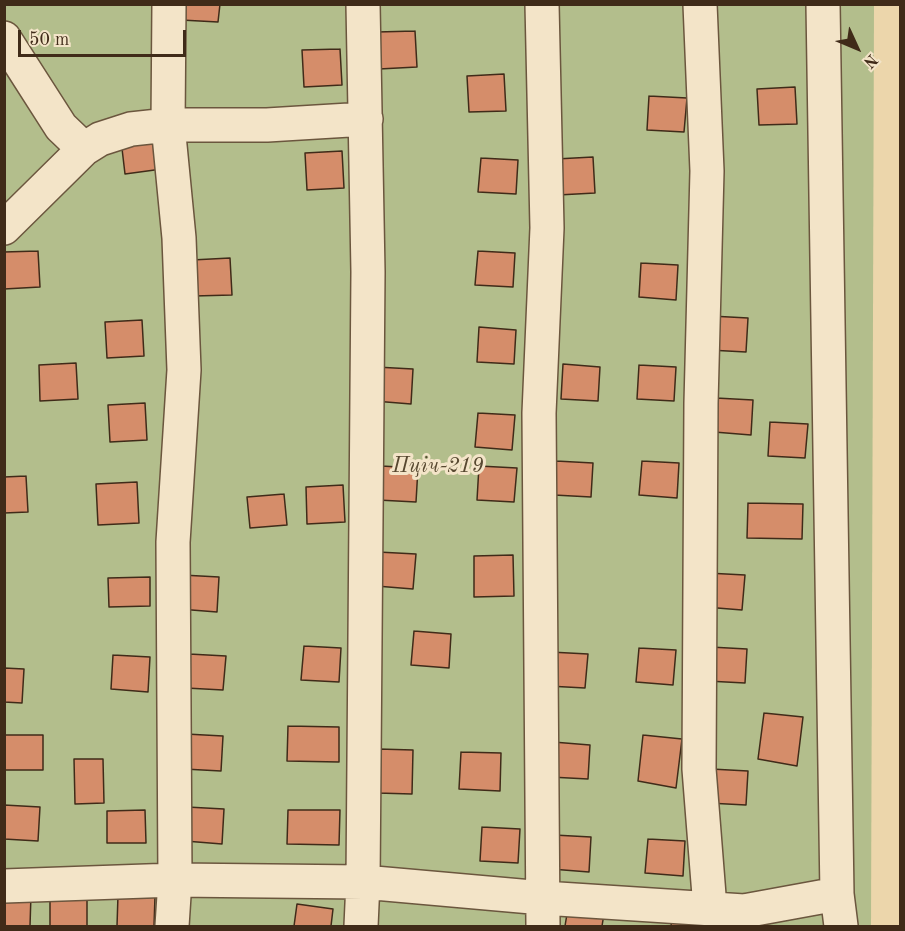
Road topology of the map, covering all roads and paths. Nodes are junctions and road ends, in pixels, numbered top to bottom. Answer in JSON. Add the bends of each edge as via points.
{"nodes":[{"id":1,"x":169,"y":4,"type":"edge"},
{"id":2,"x":363,"y":4,"type":"edge"},
{"id":3,"x":542,"y":4,"type":"edge"},
{"id":4,"x":700,"y":4,"type":"edge"},
{"id":5,"x":823,"y":4,"type":"edge"},
{"id":6,"x":4,"y":38,"type":"edge"},
{"id":7,"x":366,"y":119,"type":"junction"},
{"id":8,"x":168,"y":125,"type":"junction"},
{"id":9,"x":84,"y":149,"type":"junction"},
{"id":10,"x":4,"y":228,"type":"edge"},
{"id":11,"x":175,"y":880,"type":"junction"},
{"id":12,"x":363,"y":882,"type":"junction"},
{"id":13,"x":4,"y":886,"type":"edge"},
{"id":14,"x":837,"y":894,"type":"junction"},
{"id":15,"x":710,"y":908,"type":"junction"},
{"id":16,"x":543,"y":912,"type":"edge"},
{"id":17,"x":743,"y":919,"type":"edge"},
{"id":18,"x":172,"y":927,"type":"edge"},
{"id":19,"x":361,"y":927,"type":"edge"},
{"id":20,"x":840,"y":927,"type":"edge"}],
"edges":[{"from":1,"to":8,"type":"street"},
{"from":2,"to":7,"type":"street"},
{"from":3,"to":16,"type":"street","via":[[547,228],[539,413]]},
{"from":4,"to":15,"type":"street","via":[[707,171],[699,769]]},
{"from":5,"to":14,"type":"street"},
{"from":6,"to":9,"type":"street","via":[[61,127]]},
{"from":7,"to":8,"type":"street"},
{"from":7,"to":12,"type":"street"},
{"from":8,"to":9,"type":"street","via":[[131,129]]},
{"from":8,"to":11,"type":"street","via":[[179,238],[184,370],[173,542]]},
{"from":9,"to":10,"type":"street"},
{"from":11,"to":12,"type":"street"},
{"from":11,"to":13,"type":"street"},
{"from":11,"to":18,"type":"street"},
{"from":12,"to":16,"type":"street"},
{"from":12,"to":19,"type":"street"},
{"from":14,"to":17,"type":"street"},
{"from":14,"to":20,"type":"street"},
{"from":15,"to":16,"type":"street"},
{"from":15,"to":17,"type":"street"}]}
